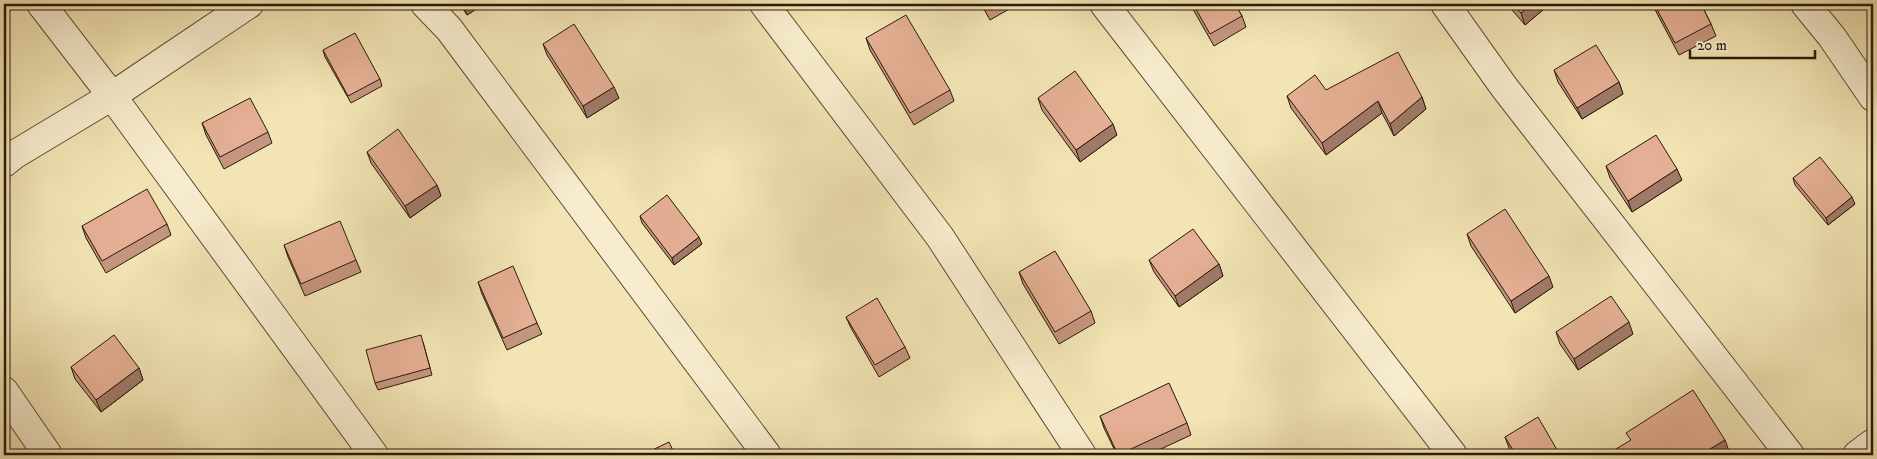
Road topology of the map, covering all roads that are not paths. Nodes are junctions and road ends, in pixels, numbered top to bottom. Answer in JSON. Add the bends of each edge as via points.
{"nodes":[{"id":1,"x":40,"y":4,"type":"edge"},
{"id":2,"x":249,"y":4,"type":"edge"},
{"id":3,"x":425,"y":4,"type":"edge"},
{"id":4,"x":764,"y":4,"type":"edge"},
{"id":5,"x":1104,"y":4,"type":"edge"},
{"id":6,"x":1444,"y":4,"type":"edge"},
{"id":7,"x":1805,"y":4,"type":"edge"},
{"id":8,"x":112,"y":96,"type":"junction"},
{"id":9,"x":1873,"y":97,"type":"edge"},
{"id":10,"x":4,"y":163,"type":"edge"},
{"id":11,"x":4,"y":391,"type":"edge"},
{"id":12,"x":1873,"y":443,"type":"edge"},
{"id":13,"x":48,"y":455,"type":"edge"},
{"id":14,"x":374,"y":455,"type":"edge"},
{"id":15,"x":767,"y":455,"type":"edge"},
{"id":16,"x":1082,"y":455,"type":"edge"},
{"id":17,"x":1453,"y":455,"type":"edge"},
{"id":18,"x":1790,"y":455,"type":"edge"},
{"id":19,"x":1857,"y":455,"type":"edge"}],
"edges":[{"from":1,"to":8,"type":"street"},
{"from":2,"to":8,"type":"street"},
{"from":3,"to":15,"type":"street","via":[[449,29]]},
{"from":4,"to":16,"type":"street","via":[[940,237]]},
{"from":5,"to":17,"type":"street"},
{"from":6,"to":18,"type":"street","via":[[1504,87]]},
{"from":7,"to":9,"type":"street"},
{"from":8,"to":10,"type":"street"},
{"from":8,"to":14,"type":"street"},
{"from":11,"to":13,"type":"street"},
{"from":12,"to":19,"type":"street"}]}
